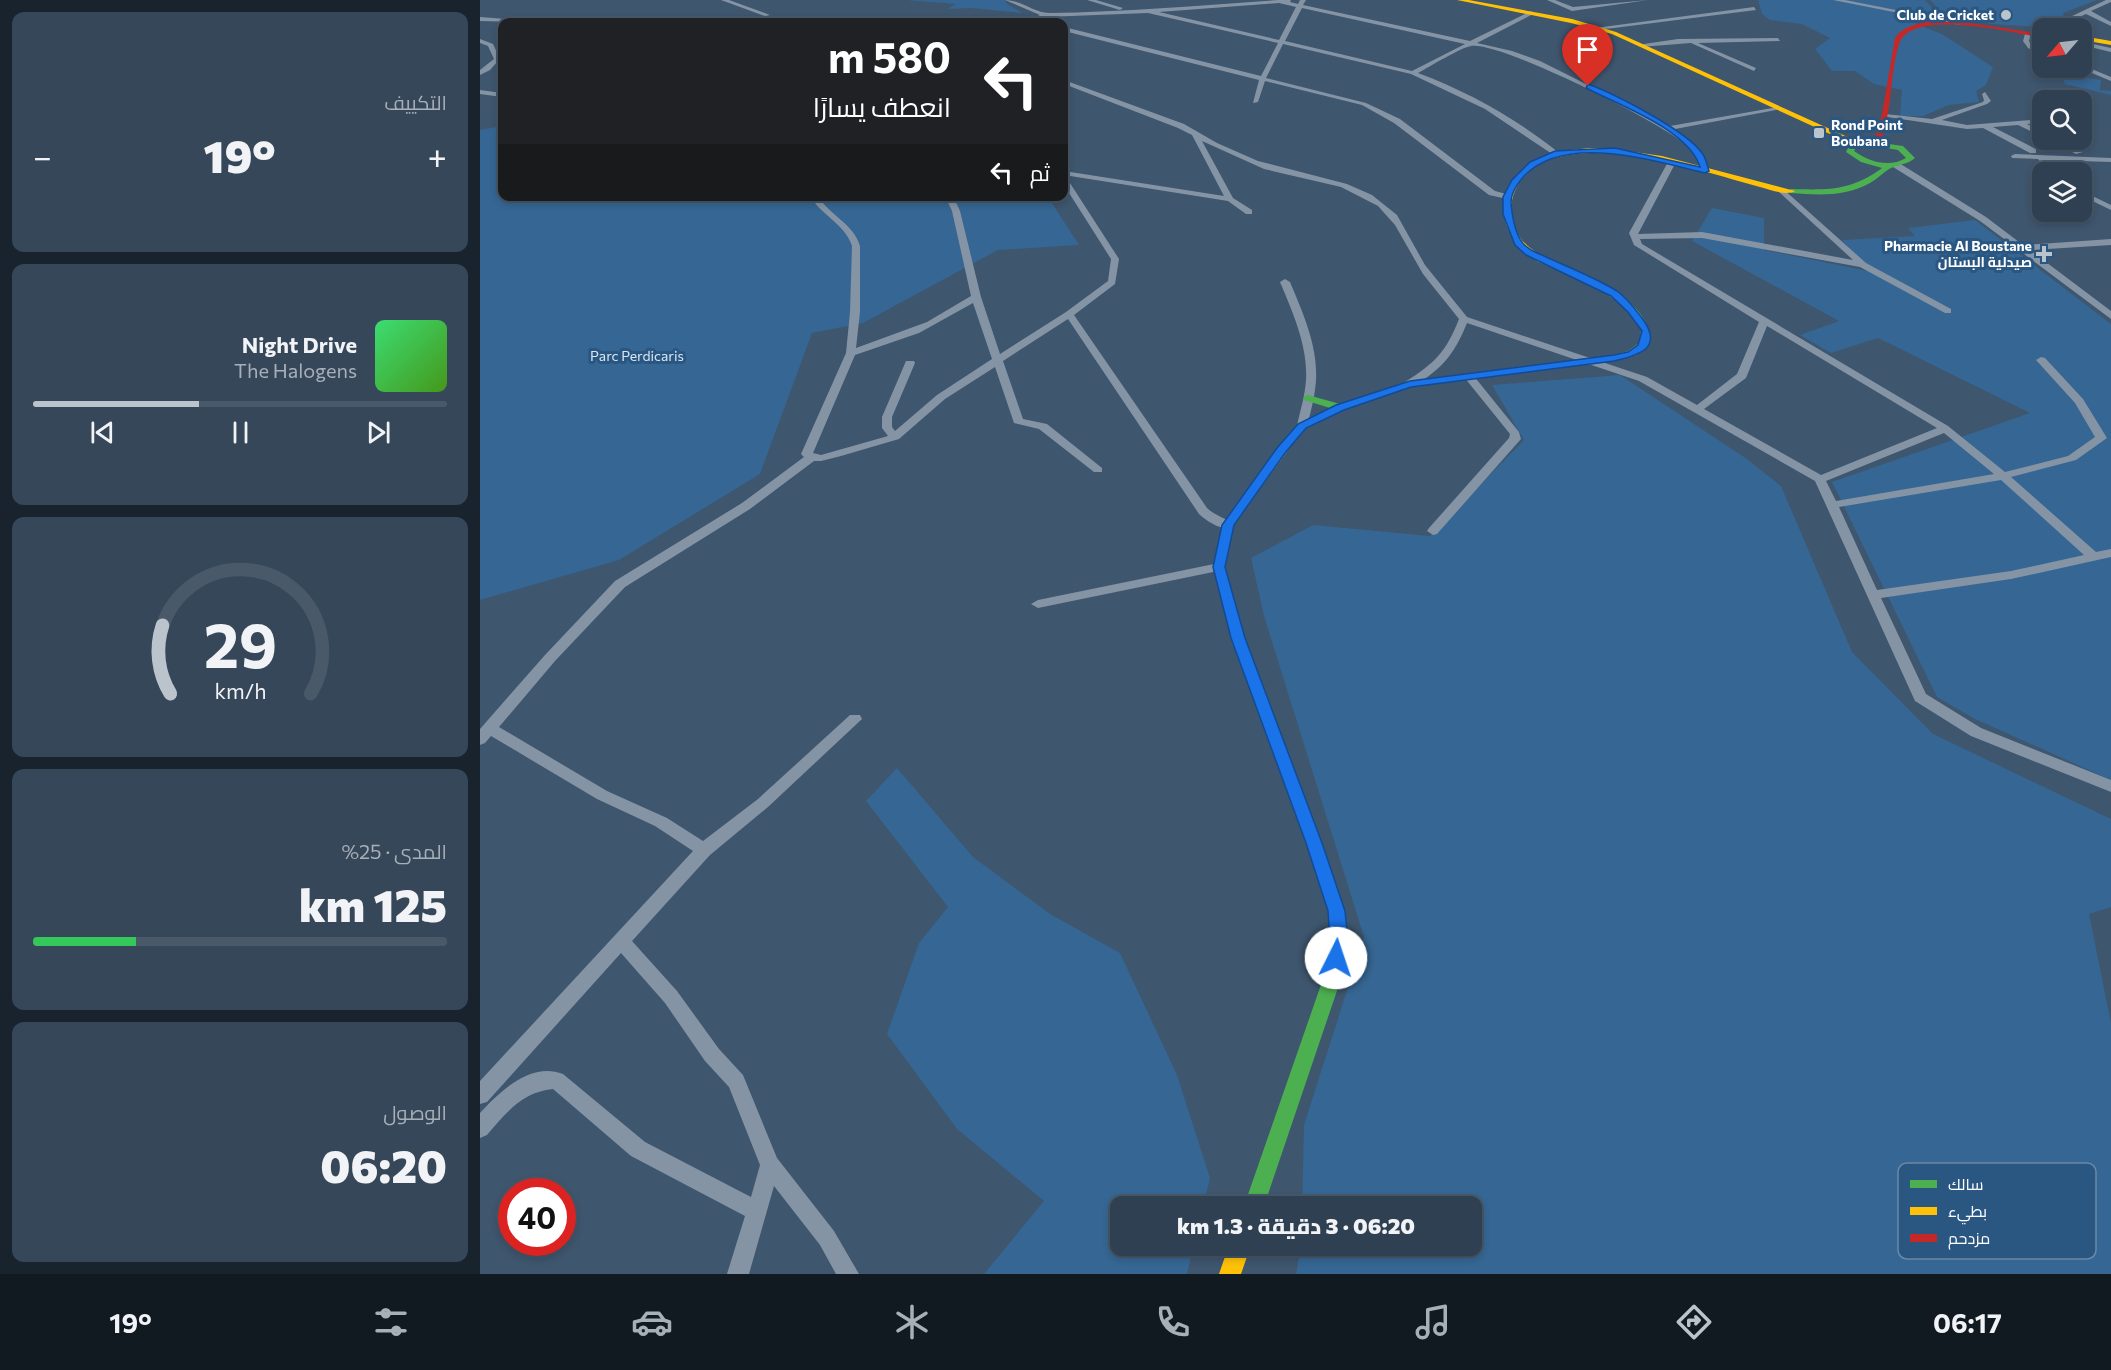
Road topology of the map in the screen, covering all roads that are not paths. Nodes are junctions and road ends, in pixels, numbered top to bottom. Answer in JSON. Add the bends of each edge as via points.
{"nodes":[{"id":1,"x":724,"y":0,"type":"edge"},
{"id":2,"x":1008,"y":0,"type":"edge"},
{"id":3,"x":1090,"y":0,"type":"edge"},
{"id":4,"x":1190,"y":0,"type":"edge"},
{"id":5,"x":1260,"y":0,"type":"edge"},
{"id":6,"x":1460,"y":0,"type":"edge"},
{"id":7,"x":1550,"y":0,"type":"edge"},
{"id":8,"x":1646,"y":0,"type":"edge"},
{"id":9,"x":1836,"y":0,"type":"edge"},
{"id":10,"x":2111,"y":0,"type":"edge"},
{"id":11,"x":1270,"y":2,"type":"junction"},
{"id":12,"x":1300,"y":2,"type":"edge"},
{"id":13,"x":1174,"y":5,"type":"dead end"},
{"id":14,"x":1754,"y":9,"type":"dead end"},
{"id":15,"x":1133,"y":11,"type":"junction"},
{"id":16,"x":1148,"y":11,"type":"junction"},
{"id":17,"x":2086,"y":11,"type":"junction"},
{"id":18,"x":1531,"y":13,"type":"junction"},
{"id":19,"x":1044,"y":15,"type":"junction"},
{"id":20,"x":1920,"y":16,"type":"junction"},
{"id":21,"x":781,"y":18,"type":"edge"},
{"id":22,"x":1039,"y":18,"type":"edge"},
{"id":23,"x":2074,"y":18,"type":"edge"},
{"id":24,"x":480,"y":19,"type":"edge"},
{"id":25,"x":498,"y":20,"type":"edge"},
{"id":26,"x":1935,"y":23,"type":"junction"},
{"id":27,"x":1959,"y":23,"type":"junction"},
{"id":28,"x":2111,"y":24,"type":"edge"},
{"id":29,"x":1598,"y":28,"type":"junction"},
{"id":30,"x":1068,"y":30,"type":"edge"},
{"id":31,"x":2032,"y":35,"type":"edge"},
{"id":32,"x":2032,"y":38,"type":"edge"},
{"id":33,"x":2092,"y":39,"type":"edge"},
{"id":34,"x":1778,"y":40,"type":"dead end"},
{"id":35,"x":480,"y":41,"type":"edge"},
{"id":36,"x":1689,"y":41,"type":"junction"},
{"id":37,"x":1280,"y":42,"type":"junction"},
{"id":38,"x":1470,"y":43,"type":"junction"},
{"id":39,"x":1640,"y":45,"type":"junction"},
{"id":40,"x":2111,"y":46,"type":"edge"},
{"id":41,"x":2032,"y":48,"type":"edge"},
{"id":42,"x":498,"y":55,"type":"edge"},
{"id":43,"x":498,"y":60,"type":"edge"},
{"id":44,"x":1754,"y":69,"type":"dead end"},
{"id":45,"x":2092,"y":71,"type":"edge"},
{"id":46,"x":480,"y":73,"type":"edge"},
{"id":47,"x":1413,"y":73,"type":"junction"},
{"id":48,"x":1263,"y":78,"type":"junction"},
{"id":49,"x":2111,"y":79,"type":"edge"},
{"id":50,"x":1068,"y":84,"type":"edge"},
{"id":51,"x":480,"y":92,"type":"edge"},
{"id":52,"x":498,"y":94,"type":"edge"},
{"id":53,"x":1984,"y":94,"type":"dead end"},
{"id":54,"x":1255,"y":102,"type":"dead end"},
{"id":55,"x":1778,"y":109,"type":"junction"},
{"id":56,"x":1885,"y":116,"type":"junction"},
{"id":57,"x":1933,"y":121,"type":"junction"},
{"id":58,"x":2032,"y":121,"type":"edge"},
{"id":59,"x":2017,"y":122,"type":"junction"},
{"id":60,"x":1985,"y":126,"type":"junction"},
{"id":61,"x":1669,"y":128,"type":"junction"},
{"id":62,"x":2032,"y":130,"type":"edge"},
{"id":63,"x":1194,"y":135,"type":"junction"},
{"id":64,"x":1883,"y":141,"type":"junction"},
{"id":65,"x":1856,"y":145,"type":"junction"},
{"id":66,"x":2032,"y":150,"type":"edge"},
{"id":67,"x":2075,"y":150,"type":"edge"},
{"id":68,"x":2079,"y":152,"type":"dead end"},
{"id":69,"x":1555,"y":154,"type":"junction"},
{"id":70,"x":2015,"y":156,"type":"dead end"},
{"id":71,"x":2041,"y":158,"type":"junction"},
{"id":72,"x":2100,"y":159,"type":"junction"},
{"id":73,"x":2111,"y":160,"type":"edge"},
{"id":74,"x":1672,"y":162,"type":"junction"},
{"id":75,"x":1867,"y":162,"type":"junction"},
{"id":76,"x":2045,"y":162,"type":"edge"},
{"id":77,"x":1893,"y":165,"type":"junction"},
{"id":78,"x":2111,"y":169,"type":"edge"},
{"id":79,"x":1705,"y":171,"type":"junction"},
{"id":80,"x":1068,"y":173,"type":"edge"},
{"id":81,"x":1873,"y":176,"type":"junction"},
{"id":82,"x":1068,"y":186,"type":"edge"},
{"id":83,"x":1782,"y":190,"type":"junction"},
{"id":84,"x":1507,"y":197,"type":"junction"},
{"id":85,"x":2092,"y":198,"type":"edge"},
{"id":86,"x":1230,"y":199,"type":"junction"},
{"id":87,"x":817,"y":201,"type":"edge"},
{"id":88,"x":951,"y":201,"type":"edge"},
{"id":89,"x":2111,"y":208,"type":"edge"},
{"id":90,"x":1249,"y":212,"type":"dead end"},
{"id":91,"x":1634,"y":237,"type":"junction"},
{"id":92,"x":2109,"y":242,"type":"edge"},
{"id":93,"x":2022,"y":248,"type":"junction"},
{"id":94,"x":1863,"y":265,"type":"junction"},
{"id":95,"x":1285,"y":282,"type":"dead end"},
{"id":96,"x":976,"y":297,"type":"junction"},
{"id":97,"x":1948,"y":311,"type":"dead end"},
{"id":98,"x":1069,"y":314,"type":"junction"},
{"id":99,"x":2111,"y":316,"type":"edge"},
{"id":100,"x":1464,"y":319,"type":"junction"},
{"id":101,"x":1764,"y":322,"type":"junction"},
{"id":102,"x":851,"y":353,"type":"junction"},
{"id":103,"x":1590,"y":360,"type":"junction"},
{"id":104,"x":2041,"y":360,"type":"dead end"},
{"id":105,"x":998,"y":362,"type":"junction"},
{"id":106,"x":910,"y":363,"type":"dead end"},
{"id":107,"x":1470,"y":377,"type":"junction"},
{"id":108,"x":1410,"y":384,"type":"junction"},
{"id":109,"x":1308,"y":398,"type":"junction"},
{"id":110,"x":1340,"y":407,"type":"junction"},
{"id":111,"x":1698,"y":409,"type":"junction"},
{"id":112,"x":1302,"y":426,"type":"junction"},
{"id":113,"x":1944,"y":428,"type":"junction"},
{"id":114,"x":895,"y":437,"type":"junction"},
{"id":115,"x":2106,"y":439,"type":"edge"},
{"id":116,"x":812,"y":457,"type":"junction"},
{"id":117,"x":1098,"y":470,"type":"dead end"},
{"id":118,"x":2003,"y":476,"type":"junction"},
{"id":119,"x":1821,"y":478,"type":"junction"},
{"id":120,"x":1832,"y":505,"type":"junction"},
{"id":121,"x":1228,"y":525,"type":"junction"},
{"id":122,"x":1433,"y":531,"type":"dead end"},
{"id":123,"x":2111,"y":553,"type":"edge"},
{"id":124,"x":2094,"y":557,"type":"junction"},
{"id":125,"x":1219,"y":567,"type":"junction"},
{"id":126,"x":1873,"y":595,"type":"junction"},
{"id":127,"x":1038,"y":604,"type":"dead end"},
{"id":128,"x":855,"y":719,"type":"dead end"},
{"id":129,"x":485,"y":734,"type":"edge"},
{"id":130,"x":2111,"y":786,"type":"edge"},
{"id":131,"x":704,"y":850,"type":"junction"},
{"id":132,"x":621,"y":941,"type":"junction"},
{"id":133,"x":480,"y":1095,"type":"edge"},
{"id":134,"x":480,"y":1128,"type":"edge"},
{"id":135,"x":770,"y":1165,"type":"junction"},
{"id":136,"x":1257,"y":1196,"type":"edge"},
{"id":137,"x":757,"y":1211,"type":"junction"},
{"id":138,"x":1236,"y":1256,"type":"edge"},
{"id":139,"x":738,"y":1274,"type":"edge"},
{"id":140,"x":848,"y":1274,"type":"edge"},
{"id":141,"x":1230,"y":1274,"type":"edge"}],
"edges":[{"from":1,"to":21,"type":"street"},
{"from":2,"to":19,"type":"street"},
{"from":3,"to":15,"type":"street"},
{"from":4,"to":13,"type":"street"},
{"from":5,"to":11,"type":"street"},
{"from":6,"to":18,"type":"street"},
{"from":7,"to":8,"type":"street","via":[[1574,9]]},
{"from":9,"to":20,"type":"street"},
{"from":10,"to":17,"type":"street"},
{"from":11,"to":12,"type":"street"},
{"from":11,"to":16,"type":"street"},
{"from":12,"to":37,"type":"street"},
{"from":12,"to":38,"type":"street"},
{"from":14,"to":29,"type":"street"},
{"from":15,"to":16,"type":"street"},
{"from":15,"to":19,"type":"street"},
{"from":16,"to":37,"type":"street"},
{"from":17,"to":23,"type":"street"},
{"from":17,"to":28,"type":"street"},
{"from":18,"to":29,"type":"street"},
{"from":18,"to":38,"type":"street"},
{"from":19,"to":22,"type":"street"},
{"from":20,"to":26,"type":"street"},
{"from":20,"to":27,"type":"street"},
{"from":24,"to":25,"type":"street"},
{"from":26,"to":27,"type":"street"},
{"from":26,"to":56,"type":"street","via":[[1904,31],[1899,38]]},
{"from":27,"to":31,"type":"street"},
{"from":29,"to":39,"type":"street"},
{"from":30,"to":48,"type":"street"},
{"from":32,"to":41,"type":"street","via":[[2026,41]]},
{"from":33,"to":40,"type":"street"},
{"from":34,"to":36,"type":"street"},
{"from":35,"to":42,"type":"street","via":[[491,45]]},
{"from":36,"to":39,"type":"street"},
{"from":36,"to":44,"type":"street"},
{"from":37,"to":47,"type":"street"},
{"from":37,"to":48,"type":"street"},
{"from":38,"to":47,"type":"street"},
{"from":38,"to":61,"type":"street","via":[[1538,62]]},
{"from":39,"to":55,"type":"street"},
{"from":43,"to":46,"type":"street"},
{"from":45,"to":49,"type":"street"},
{"from":47,"to":69,"type":"street","via":[[1491,108]]},
{"from":48,"to":54,"type":"street"},
{"from":48,"to":84,"type":"street","via":[[1371,107],[1492,193]]},
{"from":50,"to":63,"type":"street"},
{"from":51,"to":52,"type":"street"},
{"from":53,"to":57,"type":"street","via":[[1988,101],[1985,103]]},
{"from":55,"to":61,"type":"street"},
{"from":55,"to":65,"type":"street"},
{"from":56,"to":57,"type":"street"},
{"from":56,"to":64,"type":"street"},
{"from":57,"to":60,"type":"street"},
{"from":58,"to":59,"type":"street"},
{"from":59,"to":60,"type":"street"},
{"from":59,"to":62,"type":"street"},
{"from":60,"to":66,"type":"street"},
{"from":61,"to":79,"type":"street","via":[[1700,155]]},
{"from":63,"to":86,"type":"street"},
{"from":63,"to":100,"type":"street","via":[[1275,170],[1346,186],[1380,204],[1399,221],[1421,264]]},
{"from":64,"to":65,"type":"street"},
{"from":64,"to":77,"type":"street","via":[[1904,150],[1911,158]]},
{"from":65,"to":75,"type":"street","via":[[1850,152]]},
{"from":67,"to":68,"type":"street"},
{"from":69,"to":74,"type":"street","via":[[1615,150]]},
{"from":69,"to":84,"type":"street","via":[[1532,164]]},
{"from":70,"to":71,"type":"street"},
{"from":71,"to":72,"type":"street"},
{"from":71,"to":76,"type":"street"},
{"from":72,"to":73,"type":"street"},
{"from":72,"to":78,"type":"street"},
{"from":74,"to":79,"type":"street"},
{"from":74,"to":91,"type":"street"},
{"from":75,"to":77,"type":"street"},
{"from":75,"to":81,"type":"street"},
{"from":77,"to":81,"type":"street"},
{"from":77,"to":93,"type":"street","via":[[1983,219]]},
{"from":79,"to":83,"type":"street"},
{"from":80,"to":86,"type":"street"},
{"from":81,"to":83,"type":"street","via":[[1866,183],[1840,190]]},
{"from":82,"to":98,"type":"street","via":[[1115,259],[1112,282]]},
{"from":83,"to":94,"type":"street"},
{"from":84,"to":103,"type":"street","via":[[1507,214],[1518,244],[1542,260],[1614,294],[1644,325],[1647,339],[1642,347],[1631,354]]},
{"from":85,"to":89,"type":"street"},
{"from":86,"to":90,"type":"street"},
{"from":87,"to":102,"type":"street","via":[[848,229],[856,246]]},
{"from":88,"to":96,"type":"street"},
{"from":91,"to":94,"type":"street","via":[[1701,235]]},
{"from":91,"to":101,"type":"street","via":[[1642,249]]},
{"from":92,"to":93,"type":"street"},
{"from":93,"to":99,"type":"street"},
{"from":94,"to":97,"type":"street"},
{"from":95,"to":109,"type":"street","via":[[1309,352]]},
{"from":96,"to":102,"type":"street","via":[[942,321]]},
{"from":96,"to":105,"type":"street"},
{"from":98,"to":105,"type":"street"},
{"from":98,"to":121,"type":"street","via":[[1203,511]]},
{"from":100,"to":103,"type":"street"},
{"from":100,"to":108,"type":"street","via":[[1445,359]]},
{"from":101,"to":111,"type":"street","via":[[1742,376]]},
{"from":101,"to":113,"type":"street"},
{"from":102,"to":116,"type":"street","via":[[807,454]]},
{"from":103,"to":107,"type":"street"},
{"from":103,"to":111,"type":"street","via":[[1643,379]]},
{"from":104,"to":115,"type":"street","via":[[2079,401]]},
{"from":105,"to":114,"type":"street","via":[[941,397]]},
{"from":105,"to":117,"type":"street","via":[[1018,421],[1043,426]]},
{"from":106,"to":114,"type":"street","via":[[887,417],[887,428]]},
{"from":107,"to":108,"type":"street"},
{"from":107,"to":122,"type":"street","via":[[1515,439]]},
{"from":108,"to":110,"type":"street"},
{"from":109,"to":110,"type":"street"},
{"from":109,"to":112,"type":"street"},
{"from":110,"to":112,"type":"street"},
{"from":111,"to":119,"type":"street"},
{"from":112,"to":121,"type":"street"},
{"from":113,"to":118,"type":"street"},
{"from":113,"to":119,"type":"street"},
{"from":114,"to":116,"type":"street"},
{"from":115,"to":118,"type":"street","via":[[2072,458]]},
{"from":116,"to":129,"type":"street","via":[[746,506],[620,584]]},
{"from":118,"to":120,"type":"street"},
{"from":118,"to":124,"type":"street"},
{"from":119,"to":120,"type":"street"},
{"from":120,"to":126,"type":"street"},
{"from":121,"to":125,"type":"street"},
{"from":123,"to":124,"type":"street"},
{"from":124,"to":126,"type":"street"},
{"from":125,"to":127,"type":"street"},
{"from":125,"to":136,"type":"street","via":[[1238,638],[1337,911],[1339,941],[1333,976]]},
{"from":126,"to":130,"type":"street","via":[[1920,698],[1976,732]]},
{"from":128,"to":131,"type":"street","via":[[763,803]]},
{"from":129,"to":131,"type":"street","via":[[661,822]]},
{"from":131,"to":132,"type":"street"},
{"from":132,"to":133,"type":"street"},
{"from":132,"to":135,"type":"street","via":[[671,997],[736,1081]]},
{"from":134,"to":137,"type":"street","via":[[524,1085],[536,1080],[556,1080],[638,1149]]},
{"from":135,"to":137,"type":"street"},
{"from":135,"to":140,"type":"street","via":[[827,1238]]},
{"from":137,"to":139,"type":"street"},
{"from":138,"to":141,"type":"street"}]}
